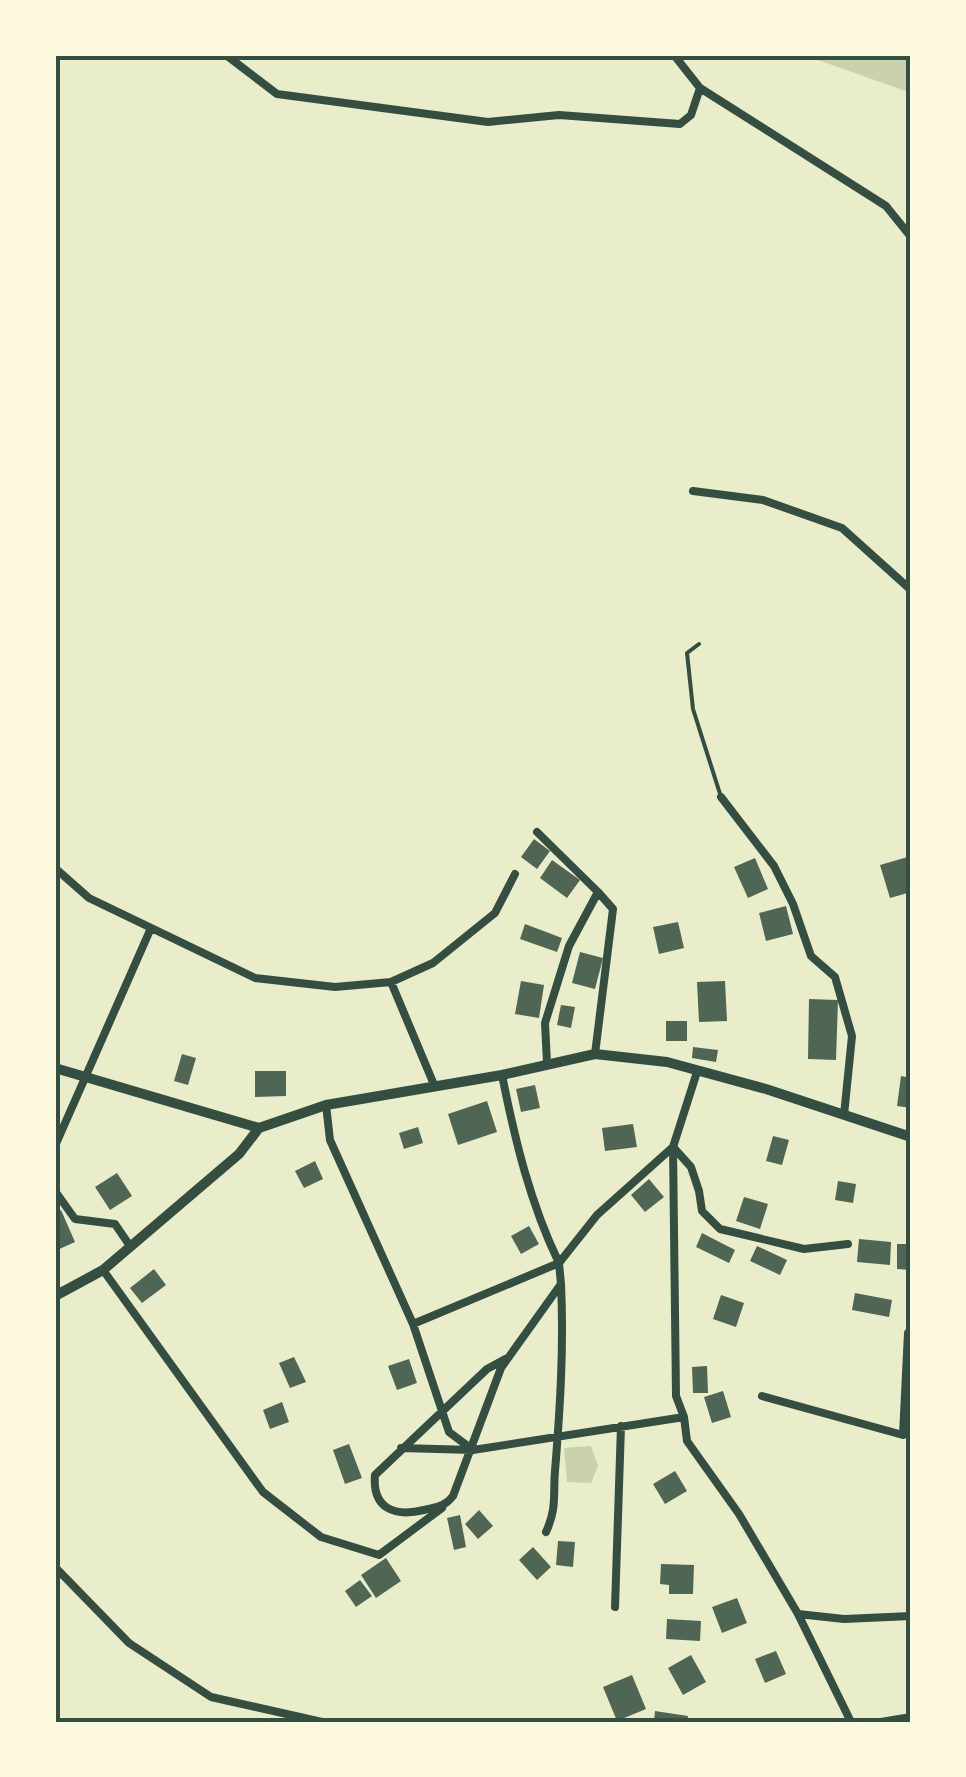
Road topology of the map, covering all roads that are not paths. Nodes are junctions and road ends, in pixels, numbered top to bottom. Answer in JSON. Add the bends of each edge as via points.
{"nodes":[{"id":1,"x":226,"y":55,"type":"edge"},
{"id":2,"x":674,"y":55,"type":"edge"},
{"id":3,"x":700,"y":88,"type":"junction"},
{"id":4,"x":911,"y":237,"type":"edge"},
{"id":5,"x":693,"y":491,"type":"dead end"},
{"id":6,"x":911,"y":590,"type":"edge"},
{"id":7,"x":699,"y":644,"type":"dead end"},
{"id":8,"x":720,"y":797,"type":"joint"},
{"id":9,"x":537,"y":832,"type":"dead end"},
{"id":10,"x":55,"y":868,"type":"edge"},
{"id":11,"x":514,"y":874,"type":"dead end"},
{"id":12,"x":598,"y":892,"type":"junction"},
{"id":13,"x":150,"y":928,"type":"junction"},
{"id":14,"x":391,"y":982,"type":"junction"},
{"id":15,"x":595,"y":1054,"type":"junction"},
{"id":16,"x":547,"y":1063,"type":"junction"},
{"id":17,"x":55,"y":1068,"type":"edge"},
{"id":18,"x":698,"y":1072,"type":"junction"},
{"id":19,"x":502,"y":1075,"type":"junction"},
{"id":20,"x":88,"y":1076,"type":"junction"},
{"id":21,"x":434,"y":1087,"type":"junction"},
{"id":22,"x":326,"y":1105,"type":"junction"},
{"id":23,"x":844,"y":1115,"type":"junction"},
{"id":24,"x":259,"y":1128,"type":"junction"},
{"id":25,"x":911,"y":1138,"type":"edge"},
{"id":26,"x":55,"y":1146,"type":"edge"},
{"id":27,"x":673,"y":1147,"type":"junction"},
{"id":28,"x":55,"y":1191,"type":"edge"},
{"id":29,"x":848,"y":1244,"type":"dead end"},
{"id":30,"x":130,"y":1246,"type":"junction"},
{"id":31,"x":559,"y":1264,"type":"junction"},
{"id":32,"x":103,"y":1270,"type":"junction"},
{"id":33,"x":561,"y":1284,"type":"junction"},
{"id":34,"x":55,"y":1296,"type":"edge"},
{"id":35,"x":413,"y":1324,"type":"junction"},
{"id":36,"x":911,"y":1333,"type":"edge"},
{"id":37,"x":509,"y":1357,"type":"junction"},
{"id":38,"x":762,"y":1396,"type":"dead end"},
{"id":39,"x":440,"y":1411,"type":"junction"},
{"id":40,"x":684,"y":1417,"type":"junction"},
{"id":41,"x":622,"y":1426,"type":"junction"},
{"id":42,"x":560,"y":1434,"type":"junction"},
{"id":43,"x":907,"y":1436,"type":"edge"},
{"id":44,"x":400,"y":1448,"type":"junction"},
{"id":45,"x":473,"y":1450,"type":"junction"},
{"id":46,"x":446,"y":1505,"type":"junction"},
{"id":47,"x":546,"y":1532,"type":"dead end"},
{"id":48,"x":55,"y":1566,"type":"edge"},
{"id":49,"x":615,"y":1606,"type":"dead end"},
{"id":50,"x":798,"y":1614,"type":"junction"},
{"id":51,"x":911,"y":1616,"type":"edge"},
{"id":52,"x":911,"y":1717,"type":"edge"},
{"id":53,"x":322,"y":1722,"type":"edge"},
{"id":54,"x":851,"y":1722,"type":"edge"},
{"id":55,"x":881,"y":1722,"type":"edge"}],
"edges":[{"from":1,"to":3,"type":"street","via":[[278,94],[488,122],[559,115],[680,124],[691,115]]},
{"from":2,"to":3,"type":"street"},
{"from":3,"to":4,"type":"street","via":[[886,206]]},
{"from":5,"to":6,"type":"street","via":[[764,500],[842,528]]},
{"from":7,"to":8,"type":"lane","via":[[687,653],[693,709]]},
{"from":8,"to":23,"type":"street","via":[[774,866],[811,956],[835,977],[852,1036]]},
{"from":9,"to":12,"type":"street"},
{"from":10,"to":13,"type":"street","via":[[89,898]]},
{"from":11,"to":14,"type":"street","via":[[495,912],[433,963]]},
{"from":12,"to":15,"type":"street","via":[[613,909]]},
{"from":12,"to":16,"type":"street","via":[[569,946],[546,1024]]},
{"from":13,"to":14,"type":"street","via":[[255,978],[335,988]]},
{"from":13,"to":20,"type":"street"},
{"from":14,"to":21,"type":"street"},
{"from":15,"to":16,"type":"street"},
{"from":15,"to":18,"type":"street"},
{"from":16,"to":19,"type":"street"},
{"from":17,"to":20,"type":"street"},
{"from":18,"to":23,"type":"street"},
{"from":18,"to":27,"type":"street"},
{"from":19,"to":21,"type":"street"},
{"from":19,"to":31,"type":"street","via":[[517,1148]]},
{"from":20,"to":24,"type":"street"},
{"from":20,"to":26,"type":"street"},
{"from":21,"to":22,"type":"street"},
{"from":22,"to":24,"type":"street"},
{"from":22,"to":35,"type":"street","via":[[330,1140]]},
{"from":23,"to":25,"type":"street"},
{"from":24,"to":30,"type":"street","via":[[240,1154]]},
{"from":27,"to":29,"type":"street","via":[[690,1167],[702,1211],[720,1229],[804,1249]]},
{"from":27,"to":31,"type":"street","via":[[597,1215]]},
{"from":27,"to":40,"type":"street","via":[[676,1396]]},
{"from":28,"to":30,"type":"street","via":[[74,1220],[115,1224]]},
{"from":30,"to":32,"type":"street"},
{"from":31,"to":33,"type":"street"},
{"from":31,"to":35,"type":"street"},
{"from":32,"to":34,"type":"street"},
{"from":32,"to":46,"type":"street","via":[[263,1492],[322,1538],[378,1555]]},
{"from":33,"to":37,"type":"street"},
{"from":33,"to":42,"type":"street"},
{"from":35,"to":39,"type":"street"},
{"from":36,"to":43,"type":"street"},
{"from":37,"to":39,"type":"street"},
{"from":37,"to":45,"type":"street"},
{"from":38,"to":43,"type":"street"},
{"from":39,"to":44,"type":"street"},
{"from":39,"to":45,"type":"street","via":[[449,1432]]},
{"from":40,"to":41,"type":"street"},
{"from":40,"to":50,"type":"street","via":[[687,1441],[740,1514]]},
{"from":41,"to":42,"type":"street"},
{"from":41,"to":49,"type":"street"},
{"from":42,"to":45,"type":"street"},
{"from":42,"to":47,"type":"street","via":[[555,1512]]},
{"from":44,"to":45,"type":"street"},
{"from":44,"to":46,"type":"street","via":[[375,1475],[380,1504],[405,1515]]},
{"from":45,"to":46,"type":"street"},
{"from":48,"to":53,"type":"street","via":[[129,1643],[211,1697]]},
{"from":50,"to":51,"type":"street"},
{"from":50,"to":54,"type":"street"},
{"from":52,"to":55,"type":"street"}]}
